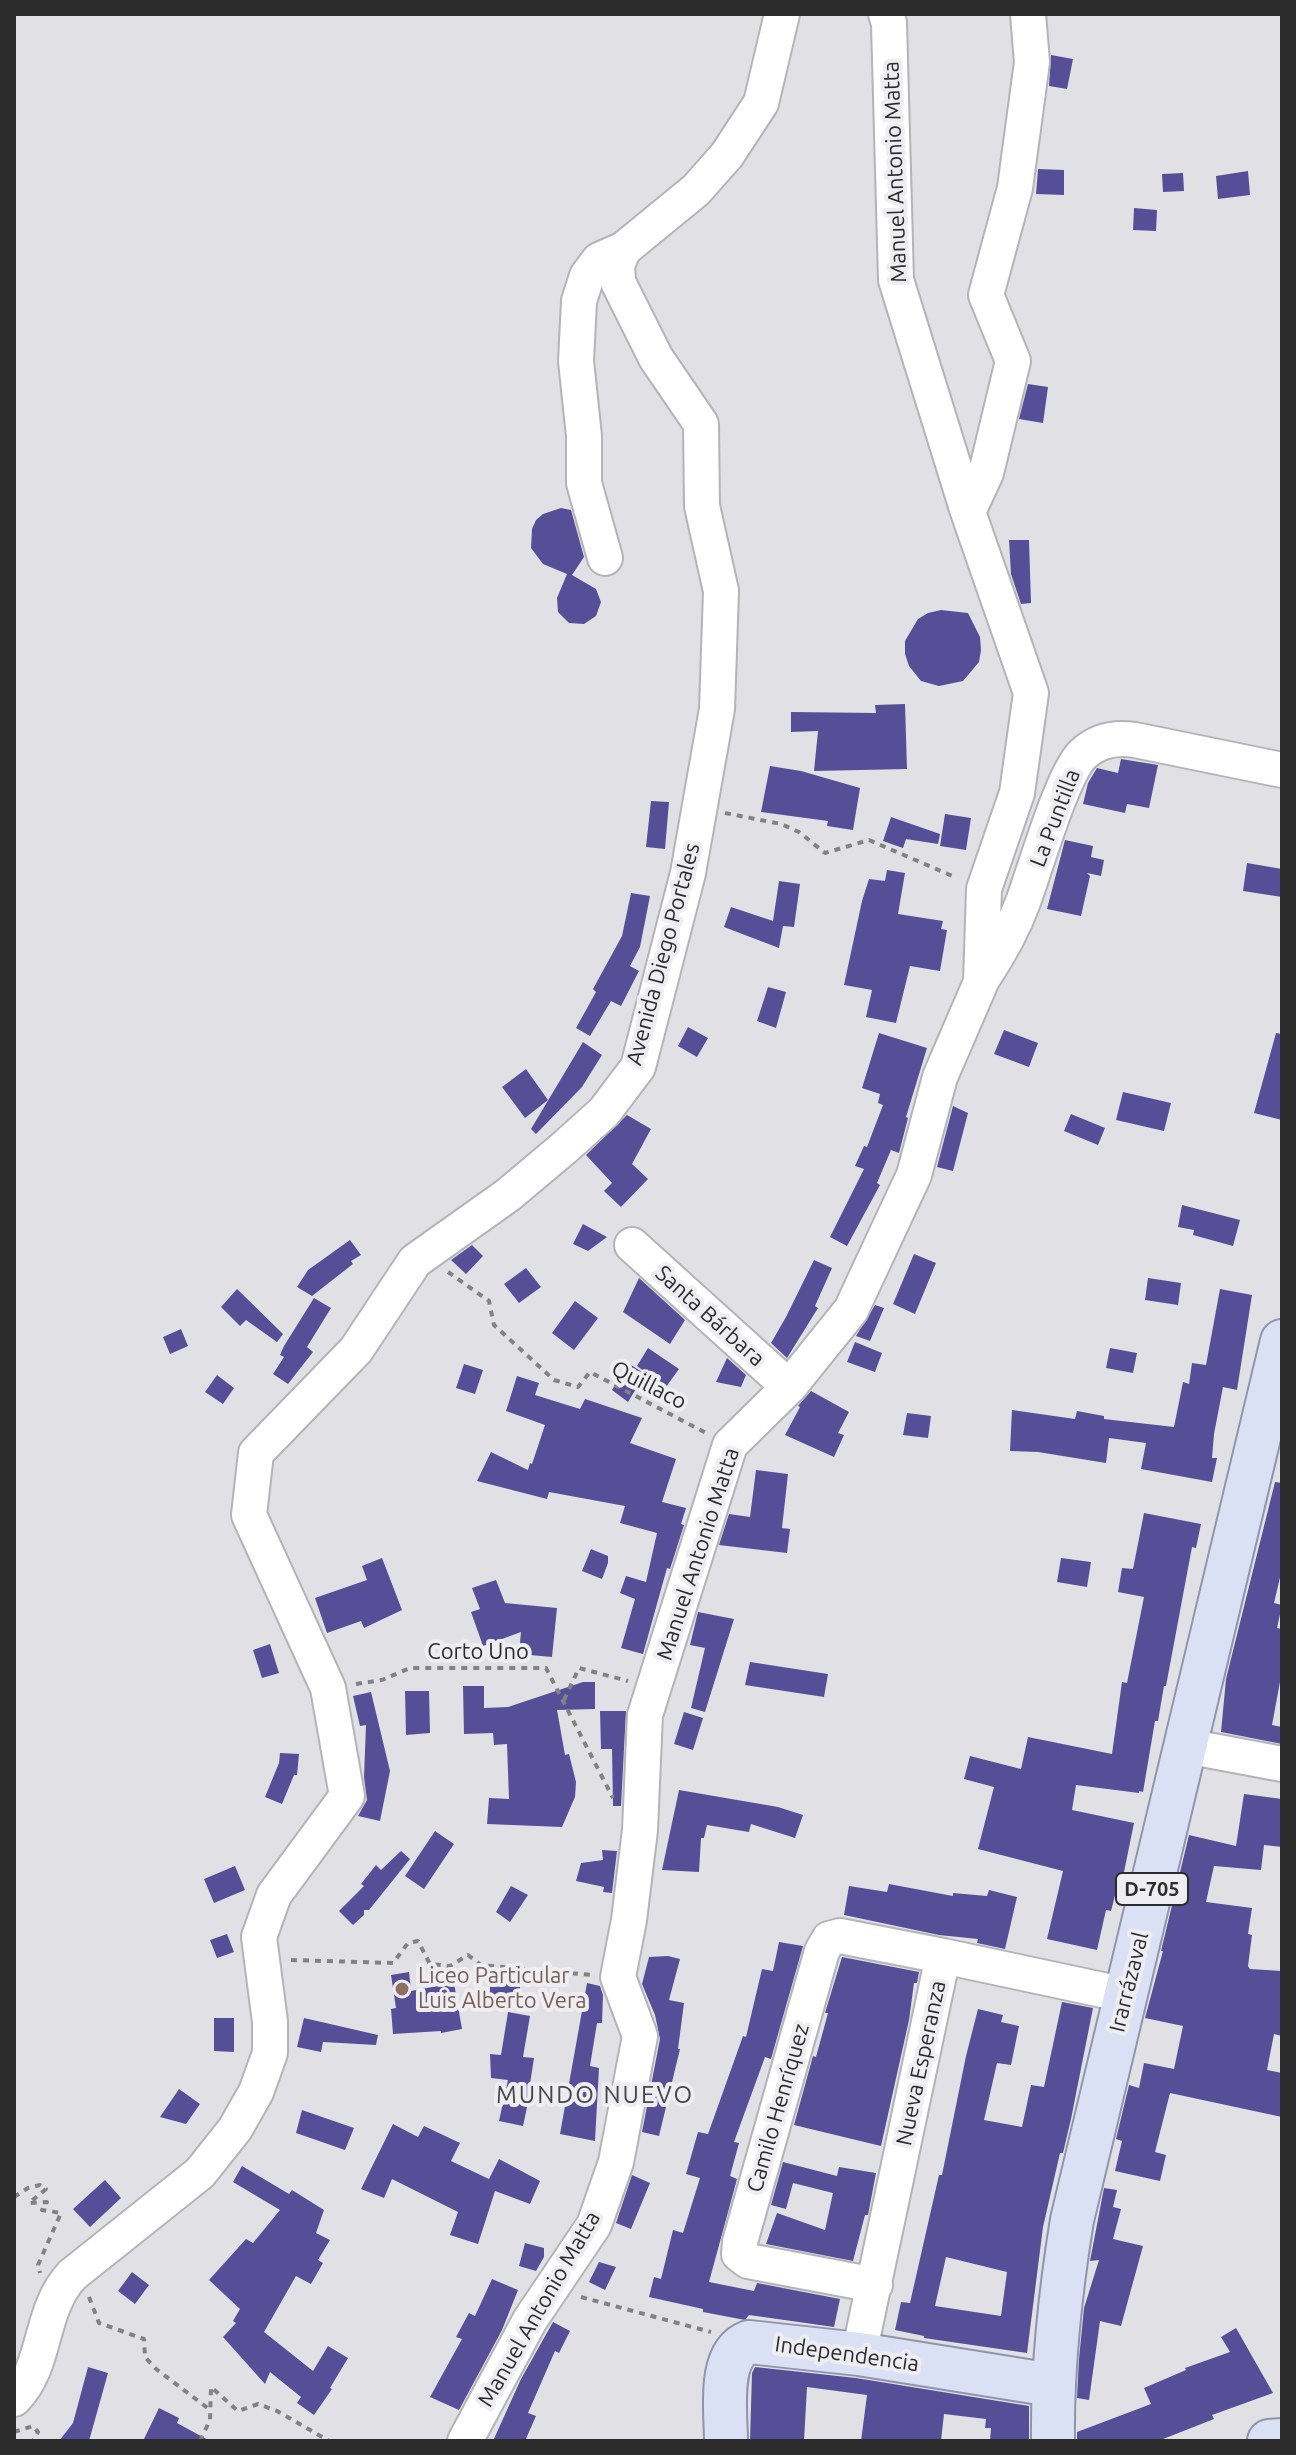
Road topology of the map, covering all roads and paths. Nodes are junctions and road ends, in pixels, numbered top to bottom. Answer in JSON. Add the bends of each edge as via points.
{"nodes":[{"id":1,"x":782,"y":14,"type":"edge"},
{"id":2,"x":886,"y":14,"type":"edge"},
{"id":3,"x":1028,"y":14,"type":"edge"},
{"id":4,"x":624,"y":249,"type":"junction"},
{"id":5,"x":968,"y":512,"type":"junction"},
{"id":6,"x":605,"y":558,"type":"dead end"},
{"id":7,"x":1282,"y":770,"type":"edge"},
{"id":8,"x":700,"y":807,"type":"junction"},
{"id":9,"x":984,"y":889,"type":"junction"},
{"id":10,"x":981,"y":982,"type":"junction"},
{"id":11,"x":632,"y":1245,"type":"dead end"},
{"id":12,"x":415,"y":1261,"type":"junction"},
{"id":13,"x":1282,"y":1341,"type":"edge"},
{"id":14,"x":789,"y":1387,"type":"junction"},
{"id":15,"x":730,"y":1445,"type":"junction"},
{"id":16,"x":328,"y":1688,"type":"junction"},
{"id":17,"x":654,"y":1688,"type":"junction"},
{"id":18,"x":563,"y":1700,"type":"junction"},
{"id":19,"x":1186,"y":1746,"type":"junction"},
{"id":20,"x":1282,"y":1764,"type":"edge"},
{"id":21,"x":639,"y":1842,"type":"junction"},
{"id":22,"x":943,"y":1956,"type":"junction"},
{"id":23,"x":262,"y":1959,"type":"junction"},
{"id":24,"x":618,"y":1977,"type":"junction"},
{"id":25,"x":1126,"y":1995,"type":"junction"},
{"id":26,"x":14,"y":2197,"type":"edge"},
{"id":27,"x":555,"y":2285,"type":"junction"},
{"id":28,"x":875,"y":2285,"type":"junction"},
{"id":29,"x":58,"y":2290,"type":"junction"},
{"id":30,"x":737,"y":2348,"type":"junction"},
{"id":31,"x":859,"y":2354,"type":"junction"},
{"id":32,"x":1052,"y":2385,"type":"junction"},
{"id":33,"x":14,"y":2399,"type":"edge"},
{"id":34,"x":209,"y":2409,"type":"junction"},
{"id":35,"x":14,"y":2432,"type":"edge"},
{"id":36,"x":1282,"y":2440,"type":"edge"},
{"id":37,"x":33,"y":2441,"type":"edge"},
{"id":38,"x":200,"y":2441,"type":"edge"},
{"id":39,"x":329,"y":2441,"type":"edge"},
{"id":40,"x":465,"y":2441,"type":"edge"},
{"id":41,"x":726,"y":2441,"type":"edge"},
{"id":42,"x":1053,"y":2441,"type":"edge"},
{"id":43,"x":1269,"y":2441,"type":"edge"}],
"edges":[{"from":1,"to":4,"type":"street","via":[[761,103],[727,155],[696,190]]},
{"from":2,"to":5,"type":"street","name":"Manuel Antonio Matta","via":[[896,280]]},
{"from":3,"to":5,"type":"street","via":[[1032,62],[1015,188],[986,295],[1013,361],[986,473]]},
{"from":4,"to":6,"type":"street","via":[[599,260],[579,301],[576,361],[584,483]]},
{"from":4,"to":8,"type":"street","name":"Avenida Diego Portales","via":[[617,265],[618,282],[656,358],[701,424],[702,506],[721,591],[717,709]]},
{"from":5,"to":9,"type":"street","name":"Manuel Antonio Matta","via":[[1031,693],[1017,793]]},
{"from":7,"to":10,"type":"street","name":"La Puntilla","via":[[1121,738],[1094,745],[1075,763],[1022,905]]},
{"from":8,"to":9,"type":"path","via":[[781,824],[825,853],[869,840]]},
{"from":8,"to":12,"type":"street","name":"Avenida Diego Portales","via":[[638,1067],[604,1112],[564,1148]]},
{"from":9,"to":10,"type":"street","name":"Manuel Antonio Matta"},
{"from":10,"to":14,"type":"street","name":"Manuel Antonio Matta","via":[[940,1077],[914,1175],[858,1297]]},
{"from":11,"to":14,"type":"street","name":"Santa Bárbara"},
{"from":12,"to":15,"type":"path","name":"Quillaco","via":[[445,1270],[489,1301],[494,1325],[554,1380],[578,1387],[590,1372]]},
{"from":12,"to":16,"type":"street","name":"Avenida Diego Portales","via":[[356,1350],[256,1453],[249,1515]]},
{"from":13,"to":19,"type":"main road","name":"Irarrázaval","number":"D-705"},
{"from":14,"to":15,"type":"street","name":"Manuel Antonio Matta"},
{"from":15,"to":17,"type":"street","name":"Manuel Antonio Matta"},
{"from":16,"to":18,"type":"path","name":"Corto Uno","via":[[382,1680],[410,1668],[546,1668]]},
{"from":16,"to":23,"type":"street","name":"Avenida Diego Portales","via":[[347,1796],[274,1895],[259,1937]]},
{"from":17,"to":18,"type":"path","via":[[579,1668]]},
{"from":17,"to":21,"type":"street","name":"Manuel Antonio Matta","via":[[645,1715]]},
{"from":18,"to":21,"type":"path","name":"Corto Uno"},
{"from":19,"to":20,"type":"street"},
{"from":19,"to":25,"type":"main road","name":"Irarrázaval","number":"D-705"},
{"from":21,"to":24,"type":"street","name":"Manuel Antonio Matta"},
{"from":22,"to":25,"type":"street","name":"Nueva Esperanza"},
{"from":22,"to":28,"type":"street","name":"Nueva Esperanza"},
{"from":22,"to":28,"type":"street","name":"Camilo Henríquez","via":[[840,1936],[829,1939],[740,2242],[739,2254],[748,2261]]},
{"from":23,"to":24,"type":"path","via":[[393,1963],[408,1943],[418,1941],[430,1964],[450,1966],[468,1955],[481,1965]]},
{"from":23,"to":29,"type":"street","name":"Avenida Diego Portales","via":[[270,2053],[235,2129],[200,2173]]},
{"from":24,"to":27,"type":"street","name":"Manuel Antonio Matta","via":[[640,2036],[616,2162],[594,2225]]},
{"from":25,"to":32,"type":"main road","name":"Irarrázaval","number":"D-705","via":[[1072,2220]]},
{"from":26,"to":29,"type":"path","via":[[40,2185],[46,2189],[29,2203],[47,2202],[42,2210],[61,2213],[38,2265],[41,2277],[55,2280]]},
{"from":27,"to":30,"type":"path","via":[[567,2294],[712,2332]]},
{"from":27,"to":40,"type":"street","name":"Manuel Antonio Matta","via":[[530,2320]]},
{"from":28,"to":31,"type":"street","name":"Nueva Esperanza"},
{"from":29,"to":33,"type":"street","name":"Avenida Diego Portales","via":[[36,2361]]},
{"from":29,"to":34,"type":"path","via":[[91,2298],[99,2323],[144,2339],[145,2357],[156,2369]]},
{"from":30,"to":31,"type":"main road","name":"Independencia","via":[[756,2341]]},
{"from":30,"to":41,"type":"main road","via":[[727,2368]]},
{"from":31,"to":32,"type":"main road","name":"Independencia"},
{"from":32,"to":42,"type":"main road","name":"Irarrázaval","number":"D-705"},
{"from":34,"to":38,"type":"path"},
{"from":34,"to":39,"type":"path","via":[[211,2387],[238,2411],[258,2404]]},
{"from":35,"to":37,"type":"path","via":[[33,2426],[38,2432]]},
{"from":36,"to":43,"type":"main road"}]}
